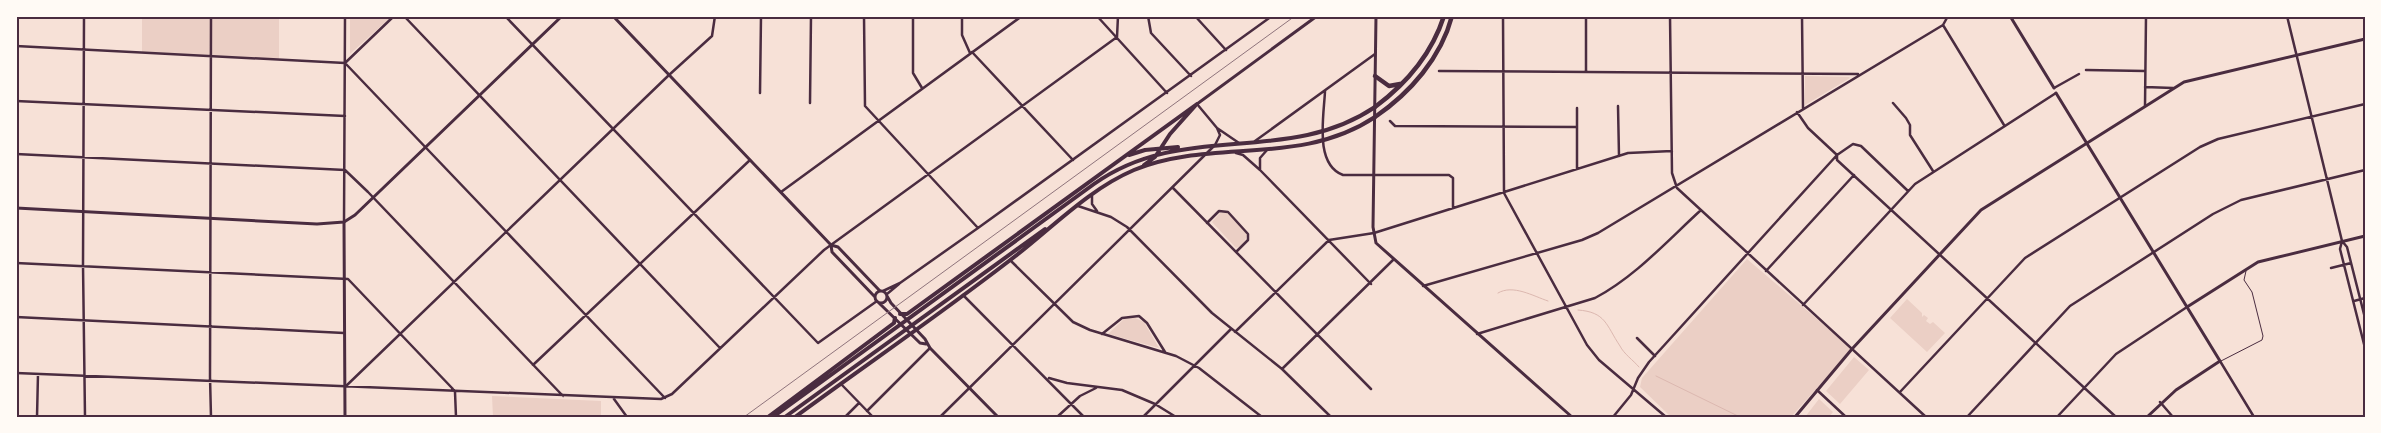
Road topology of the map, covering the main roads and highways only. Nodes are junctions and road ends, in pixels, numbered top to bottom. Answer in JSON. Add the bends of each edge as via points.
{"nodes":[{"id":1,"x":562,"y":16,"type":"edge"},
{"id":2,"x":613,"y":16,"type":"edge"},
{"id":3,"x":1317,"y":16,"type":"edge"},
{"id":4,"x":1376,"y":16,"type":"edge"},
{"id":5,"x":1444,"y":16,"type":"edge"},
{"id":6,"x":1452,"y":16,"type":"edge"},
{"id":7,"x":2010,"y":16,"type":"edge"},
{"id":8,"x":2365,"y":39,"type":"edge"},
{"id":9,"x":1375,"y":76,"type":"junction"},
{"id":10,"x":1403,"y":83,"type":"junction"},
{"id":11,"x":1197,"y":104,"type":"junction"},
{"id":12,"x":1375,"y":108,"type":"junction"},
{"id":13,"x":1375,"y":117,"type":"junction"},
{"id":14,"x":2087,"y":143,"type":"junction"},
{"id":15,"x":1191,"y":147,"type":"junction"},
{"id":16,"x":1160,"y":148,"type":"junction"},
{"id":17,"x":1157,"y":154,"type":"junction"},
{"id":18,"x":1123,"y":157,"type":"junction"},
{"id":19,"x":1141,"y":168,"type":"junction"},
{"id":20,"x":16,"y":208,"type":"edge"},
{"id":21,"x":1068,"y":214,"type":"junction"},
{"id":22,"x":344,"y":222,"type":"junction"},
{"id":23,"x":2365,"y":236,"type":"edge"},
{"id":24,"x":831,"y":245,"type":"junction"},
{"id":25,"x":881,"y":291,"type":"junction"},
{"id":26,"x":887,"y":295,"type":"junction"},
{"id":27,"x":877,"y":300,"type":"junction"},
{"id":28,"x":2187,"y":307,"type":"junction"},
{"id":29,"x":900,"y":314,"type":"junction"},
{"id":30,"x":895,"y":318,"type":"junction"},
{"id":31,"x":916,"y":330,"type":"junction"},
{"id":32,"x":911,"y":333,"type":"junction"},
{"id":33,"x":927,"y":344,"type":"junction"},
{"id":34,"x":345,"y":417,"type":"edge"},
{"id":35,"x":768,"y":417,"type":"edge"},
{"id":36,"x":773,"y":417,"type":"edge"},
{"id":37,"x":785,"y":417,"type":"edge"},
{"id":38,"x":795,"y":417,"type":"edge"},
{"id":39,"x":998,"y":417,"type":"edge"},
{"id":40,"x":1572,"y":417,"type":"edge"},
{"id":41,"x":1795,"y":417,"type":"edge"},
{"id":42,"x":2147,"y":417,"type":"edge"}],
"edges":[{"from":1,"to":22,"type":"main road"},
{"from":2,"to":24,"type":"main road"},
{"from":3,"to":11,"type":"main road"},
{"from":4,"to":9,"type":"main road"},
{"from":5,"to":10,"type":"highway","via":[[1437,37]]},
{"from":6,"to":13,"type":"highway","via":[[1440,46],[1417,81]]},
{"from":7,"to":14,"type":"main road"},
{"from":8,"to":14,"type":"main road","via":[[2184,82]]},
{"from":9,"to":10,"type":"highway","via":[[1389,86]]},
{"from":9,"to":12,"type":"main road"},
{"from":10,"to":12,"type":"highway"},
{"from":11,"to":16,"type":"highway"},
{"from":11,"to":18,"type":"highway"},
{"from":12,"to":13,"type":"main road"},
{"from":12,"to":15,"type":"highway","via":[[1324,133]]},
{"from":13,"to":19,"type":"highway","via":[[1350,131],[1299,147],[1167,160]]},
{"from":13,"to":40,"type":"main road","via":[[1374,233],[1378,247]]},
{"from":14,"to":28,"type":"main road"},
{"from":14,"to":41,"type":"main road","via":[[1981,210],[1852,349]]},
{"from":15,"to":16,"type":"highway"},
{"from":15,"to":17,"type":"highway"},
{"from":16,"to":17,"type":"highway"},
{"from":16,"to":18,"type":"highway"},
{"from":17,"to":19,"type":"highway"},
{"from":17,"to":36,"type":"highway","via":[[1104,177]]},
{"from":18,"to":29,"type":"highway","via":[[907,314]]},
{"from":19,"to":21,"type":"highway","via":[[1122,177]]},
{"from":20,"to":22,"type":"main road","via":[[317,224]]},
{"from":21,"to":31,"type":"highway"},
{"from":21,"to":37,"type":"highway"},
{"from":22,"to":34,"type":"main road"},
{"from":23,"to":28,"type":"main road","via":[[2268,259]]},
{"from":24,"to":25,"type":"main road","via":[[838,247]]},
{"from":24,"to":27,"type":"main road","via":[[832,252]]},
{"from":25,"to":26,"type":"main road"},
{"from":25,"to":27,"type":"main road"},
{"from":26,"to":27,"type":"main road","via":[[885,300]]},
{"from":26,"to":29,"type":"main road"},
{"from":27,"to":30,"type":"main road"},
{"from":28,"to":42,"type":"main road","via":[[2220,361],[2183,384]]},
{"from":29,"to":31,"type":"main road"},
{"from":30,"to":32,"type":"main road"},
{"from":30,"to":35,"type":"highway","via":[[894,323]]},
{"from":31,"to":32,"type":"highway"},
{"from":31,"to":33,"type":"main road"},
{"from":32,"to":33,"type":"main road","via":[[920,343]]},
{"from":32,"to":38,"type":"highway"},
{"from":33,"to":39,"type":"main road"}]}
